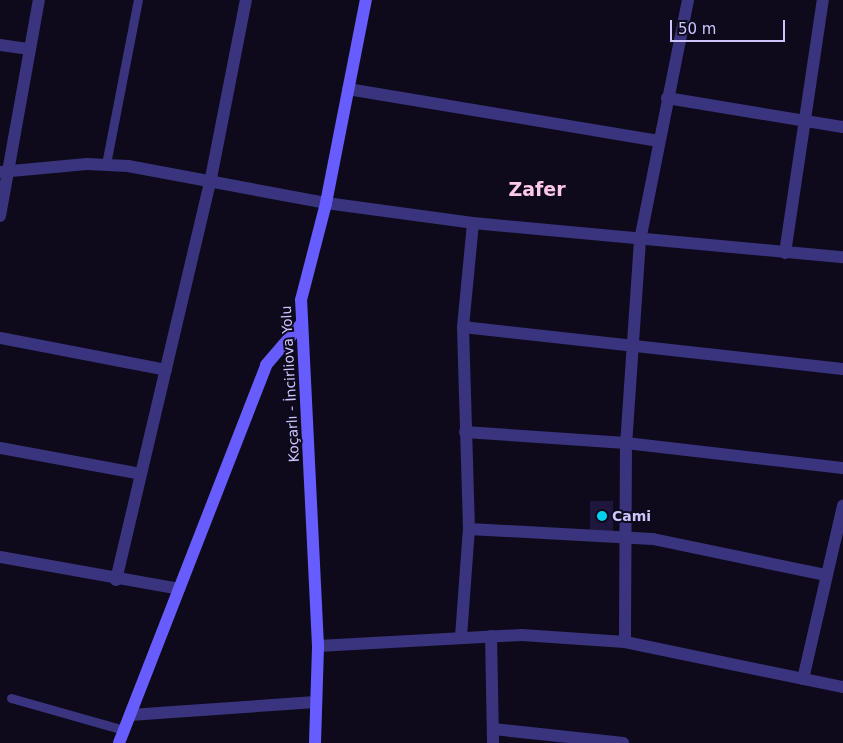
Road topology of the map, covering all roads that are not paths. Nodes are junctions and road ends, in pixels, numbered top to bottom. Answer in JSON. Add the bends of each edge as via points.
{"nodes":[{"id":1,"x":39,"y":0,"type":"edge"},
{"id":2,"x":138,"y":0,"type":"edge"},
{"id":3,"x":246,"y":0,"type":"edge"},
{"id":4,"x":366,"y":0,"type":"edge"},
{"id":5,"x":688,"y":0,"type":"edge"},
{"id":6,"x":823,"y":0,"type":"edge"},
{"id":7,"x":0,"y":45,"type":"edge"},
{"id":8,"x":30,"y":49,"type":"junction"},
{"id":9,"x":348,"y":89,"type":"junction"},
{"id":10,"x":667,"y":98,"type":"junction"},
{"id":11,"x":806,"y":121,"type":"junction"},
{"id":12,"x":843,"y":127,"type":"edge"},
{"id":13,"x":659,"y":141,"type":"junction"},
{"id":14,"x":106,"y":164,"type":"junction"},
{"id":15,"x":3,"y":172,"type":"edge"},
{"id":16,"x":211,"y":178,"type":"junction"},
{"id":17,"x":326,"y":203,"type":"junction"},
{"id":18,"x":0,"y":216,"type":"edge"},
{"id":19,"x":473,"y":223,"type":"junction"},
{"id":20,"x":640,"y":240,"type":"junction"},
{"id":21,"x":785,"y":252,"type":"junction"},
{"id":22,"x":843,"y":257,"type":"edge"},
{"id":23,"x":302,"y":323,"type":"junction"},
{"id":24,"x":463,"y":327,"type":"junction"},
{"id":25,"x":0,"y":338,"type":"edge"},
{"id":26,"x":633,"y":344,"type":"junction"},
{"id":27,"x":843,"y":369,"type":"edge"},
{"id":28,"x":166,"y":370,"type":"junction"},
{"id":29,"x":465,"y":432,"type":"junction"},
{"id":30,"x":626,"y":443,"type":"junction"},
{"id":31,"x":0,"y":448,"type":"edge"},
{"id":32,"x":843,"y":468,"type":"edge"},
{"id":33,"x":141,"y":474,"type":"junction"},
{"id":34,"x":843,"y":506,"type":"edge"},
{"id":35,"x":468,"y":530,"type":"junction"},
{"id":36,"x":626,"y":538,"type":"junction"},
{"id":37,"x":0,"y":557,"type":"edge"},
{"id":38,"x":826,"y":574,"type":"junction"},
{"id":39,"x":116,"y":580,"type":"junction"},
{"id":40,"x":179,"y":589,"type":"junction"},
{"id":41,"x":490,"y":636,"type":"junction"},
{"id":42,"x":462,"y":637,"type":"junction"},
{"id":43,"x":625,"y":642,"type":"junction"},
{"id":44,"x":318,"y":646,"type":"junction"},
{"id":45,"x":802,"y":679,"type":"junction"},
{"id":46,"x":843,"y":687,"type":"edge"},
{"id":47,"x":11,"y":698,"type":"dead end"},
{"id":48,"x":316,"y":702,"type":"junction"},
{"id":49,"x":130,"y":714,"type":"junction"},
{"id":50,"x":493,"y":728,"type":"junction"},
{"id":51,"x":124,"y":730,"type":"junction"},
{"id":52,"x":579,"y":740,"type":"edge"},
{"id":53,"x":119,"y":743,"type":"edge"},
{"id":54,"x":315,"y":743,"type":"edge"},
{"id":55,"x":493,"y":743,"type":"edge"},
{"id":56,"x":623,"y":743,"type":"edge"}],
"edges":[{"from":1,"to":8,"type":"street"},
{"from":2,"to":14,"type":"lane"},
{"from":3,"to":16,"type":"street"},
{"from":4,"to":9,"type":"main road","name":"Koçarlı - İncirliova Yolu"},
{"from":5,"to":10,"type":"street"},
{"from":6,"to":11,"type":"street"},
{"from":7,"to":8,"type":"street"},
{"from":8,"to":15,"type":"street"},
{"from":9,"to":13,"type":"street"},
{"from":9,"to":17,"type":"main road","name":"Koçarlı - İncirliova Yolu"},
{"from":10,"to":11,"type":"street"},
{"from":10,"to":13,"type":"street"},
{"from":11,"to":12,"type":"street"},
{"from":11,"to":21,"type":"street"},
{"from":13,"to":20,"type":"street"},
{"from":14,"to":15,"type":"street"},
{"from":14,"to":16,"type":"street"},
{"from":15,"to":18,"type":"street"},
{"from":16,"to":17,"type":"street"},
{"from":16,"to":28,"type":"street"},
{"from":17,"to":19,"type":"street"},
{"from":17,"to":23,"type":"main road","name":"Koçarlı - İncirliova Yolu","via":[[301,300]]},
{"from":19,"to":20,"type":"street"},
{"from":19,"to":24,"type":"street"},
{"from":20,"to":21,"type":"street"},
{"from":20,"to":26,"type":"street"},
{"from":21,"to":22,"type":"street"},
{"from":23,"to":40,"type":"main road","via":[[266,364]]},
{"from":23,"to":44,"type":"main road","name":"Koçarlı - İncirliova Yolu"},
{"from":24,"to":26,"type":"street"},
{"from":24,"to":29,"type":"street"},
{"from":25,"to":28,"type":"street"},
{"from":26,"to":27,"type":"street"},
{"from":26,"to":30,"type":"street"},
{"from":28,"to":33,"type":"street"},
{"from":29,"to":30,"type":"street"},
{"from":29,"to":35,"type":"street"},
{"from":30,"to":32,"type":"street"},
{"from":30,"to":36,"type":"street"},
{"from":31,"to":33,"type":"street"},
{"from":33,"to":39,"type":"street"},
{"from":34,"to":38,"type":"street"},
{"from":35,"to":36,"type":"street"},
{"from":35,"to":42,"type":"street"},
{"from":36,"to":38,"type":"street","via":[[668,541]]},
{"from":36,"to":43,"type":"street"},
{"from":37,"to":39,"type":"street"},
{"from":38,"to":45,"type":"street"},
{"from":39,"to":40,"type":"street"},
{"from":40,"to":49,"type":"main road"},
{"from":41,"to":42,"type":"street"},
{"from":41,"to":43,"type":"street"},
{"from":41,"to":50,"type":"street"},
{"from":42,"to":44,"type":"street"},
{"from":43,"to":45,"type":"street"},
{"from":44,"to":48,"type":"main road","name":"Koçarlı - İncirliova Yolu"},
{"from":45,"to":46,"type":"street"},
{"from":47,"to":51,"type":"lane"},
{"from":48,"to":49,"type":"street"},
{"from":48,"to":54,"type":"main road","name":"Koçarlı - İncirliova Yolu"},
{"from":49,"to":51,"type":"main road"},
{"from":50,"to":52,"type":"street"},
{"from":50,"to":55,"type":"street"},
{"from":51,"to":53,"type":"main road"},
{"from":52,"to":56,"type":"street"}]}
